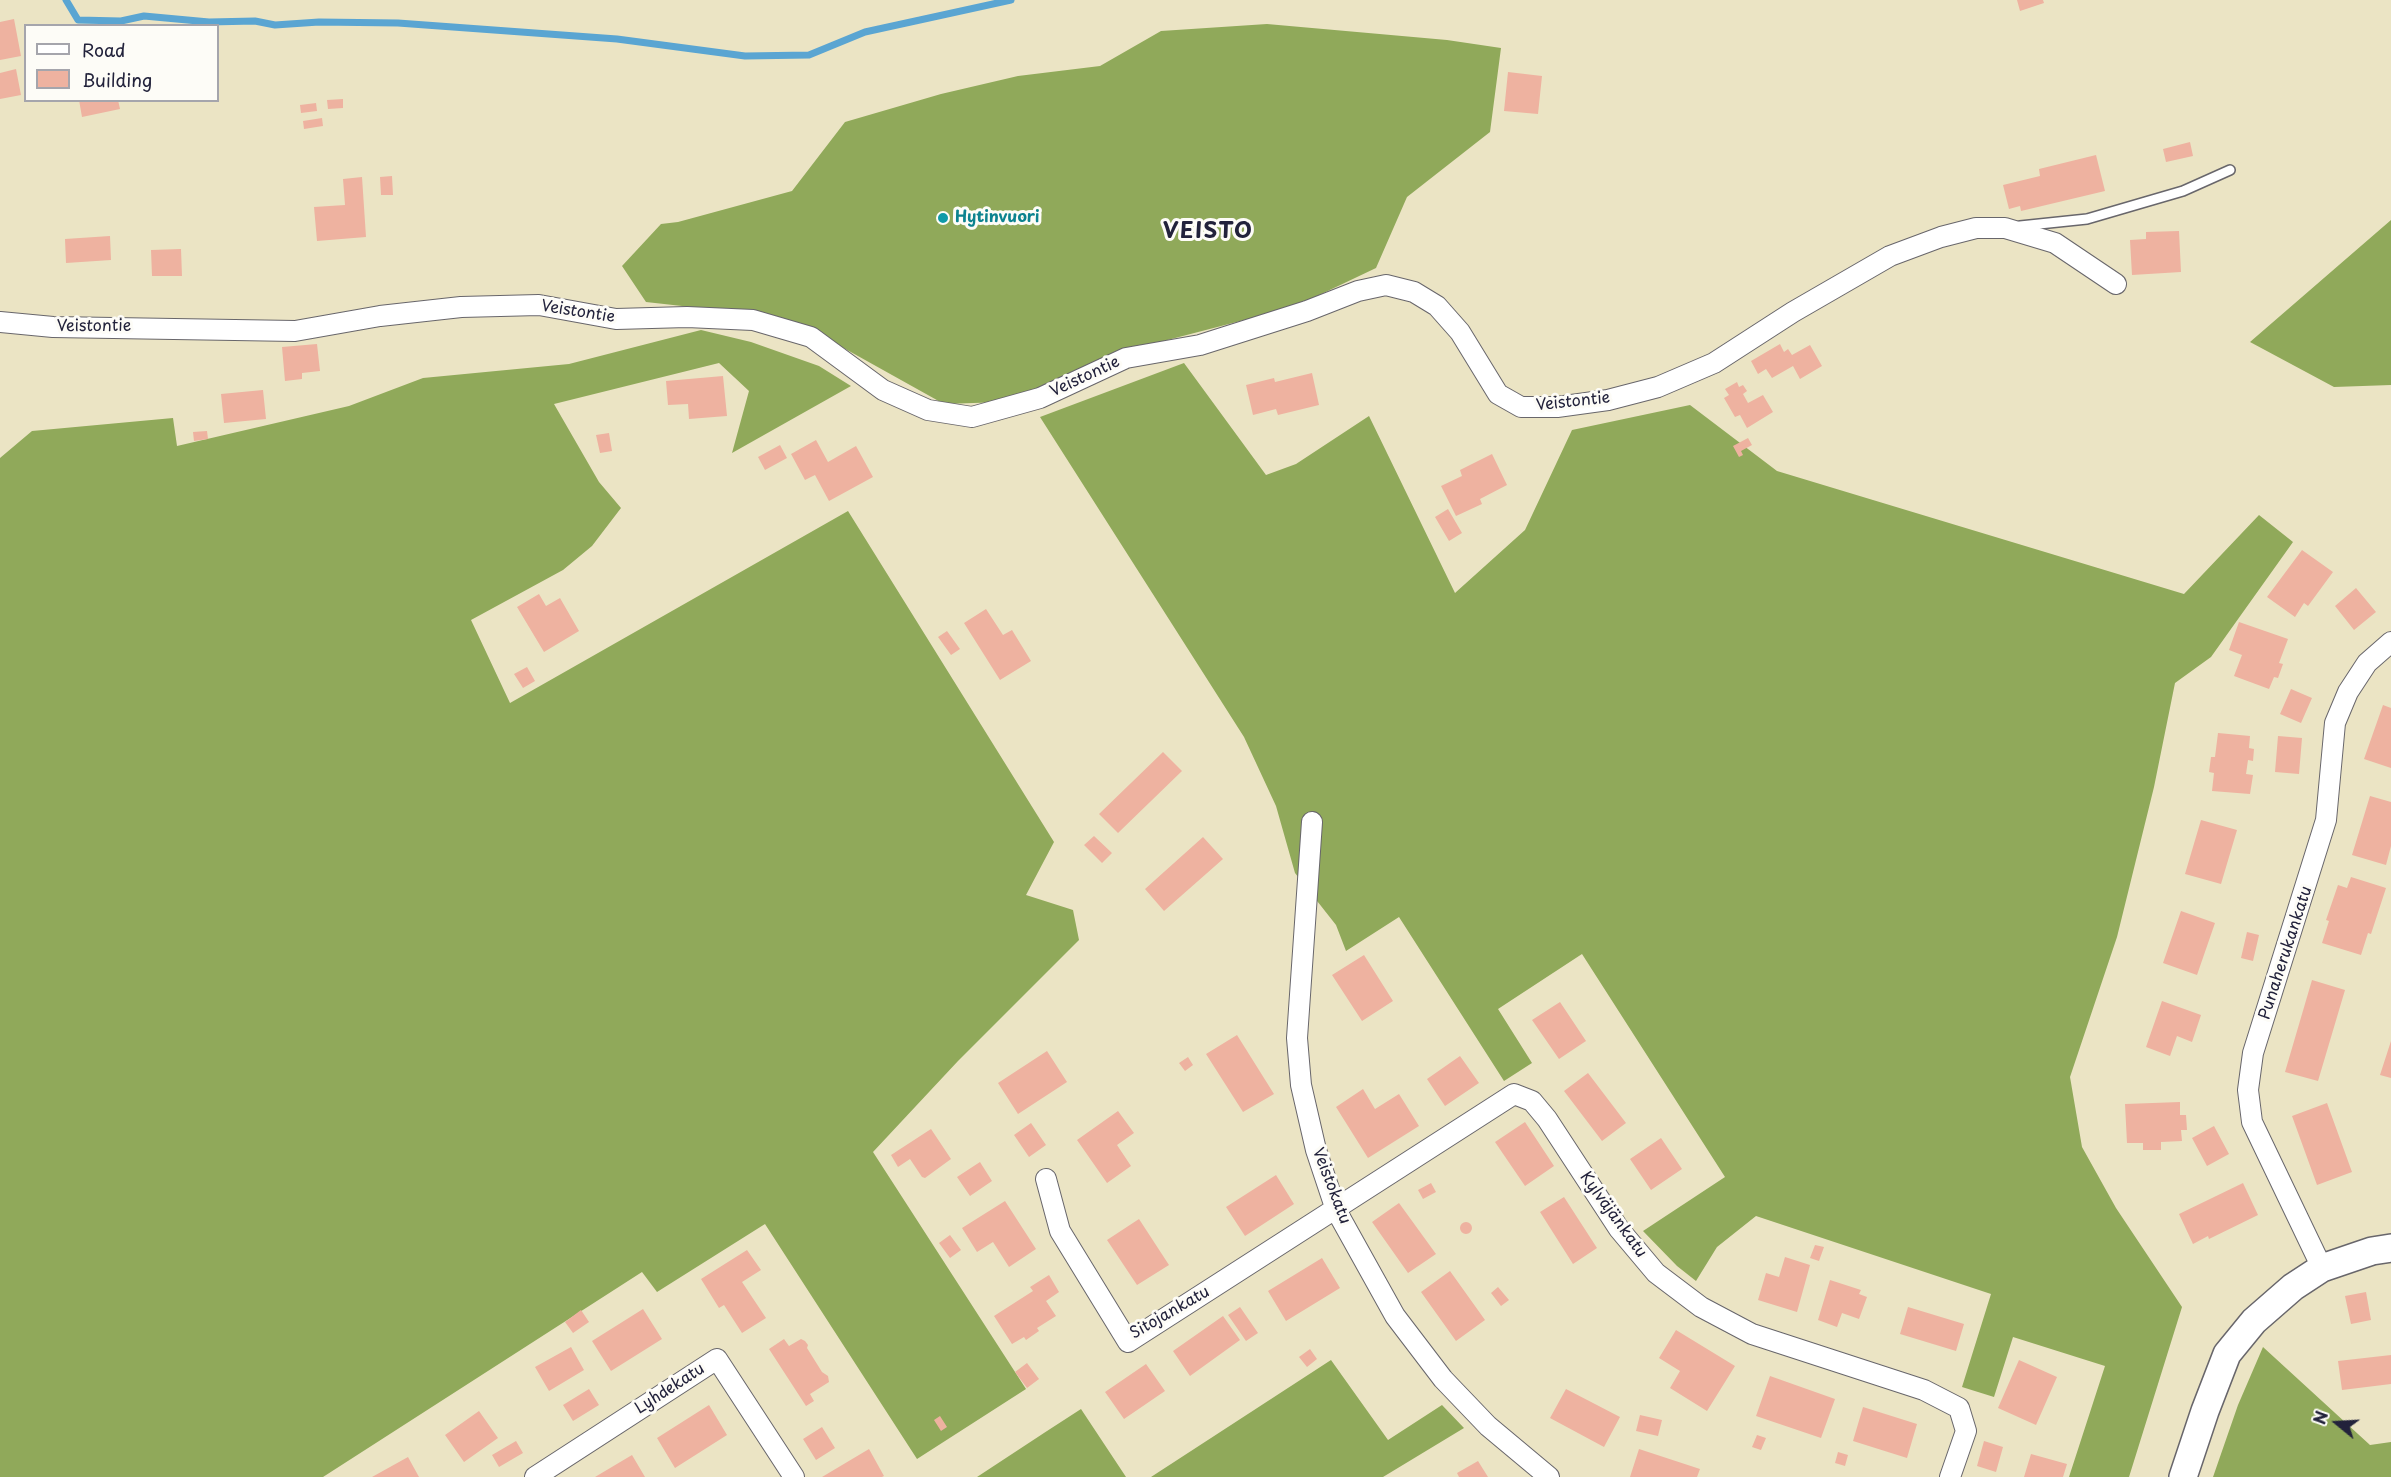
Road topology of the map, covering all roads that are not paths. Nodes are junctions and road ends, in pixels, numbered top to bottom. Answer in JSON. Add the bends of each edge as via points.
{"nodes":[{"id":1,"x":2230,"y":170,"type":"dead end"},
{"id":2,"x":2006,"y":228,"type":"junction"},
{"id":3,"x":2116,"y":284,"type":"dead end"},
{"id":4,"x":0,"y":322,"type":"edge"},
{"id":5,"x":2391,"y":642,"type":"edge"},
{"id":6,"x":1312,"y":822,"type":"dead end"},
{"id":7,"x":1046,"y":1179,"type":"dead end"},
{"id":8,"x":1336,"y":1210,"type":"junction"},
{"id":9,"x":2391,"y":1248,"type":"edge"},
{"id":10,"x":2322,"y":1268,"type":"junction"},
{"id":11,"x":535,"y":1477,"type":"edge"},
{"id":12,"x":794,"y":1477,"type":"edge"},
{"id":13,"x":1549,"y":1477,"type":"edge"},
{"id":14,"x":1950,"y":1477,"type":"edge"},
{"id":15,"x":2183,"y":1477,"type":"edge"}],
"edges":[{"from":1,"to":2,"type":"lane","via":[[2183,191],[2087,219]]},
{"from":2,"to":3,"type":"street","name":"Veistontie","via":[[2055,243]]},
{"from":2,"to":4,"type":"street","name":"Veistontie","via":[[1976,228],[1890,256],[1792,312],[1714,363],[1658,387],[1608,400],[1557,407],[1521,406],[1498,394],[1460,332],[1437,306],[1414,292],[1386,285],[1200,345],[1126,358],[1040,398],[972,417],[928,410],[883,390],[811,337],[753,320],[616,319],[539,305],[461,307],[295,331],[53,327]]},
{"from":5,"to":10,"type":"street","name":"Punaherukankatu","via":[[2367,663],[2348,692],[2335,723],[2326,820],[2253,1053],[2248,1090],[2252,1122]]},
{"from":6,"to":8,"type":"street","name":"Veistokatu","via":[[1297,1038],[1301,1085]]},
{"from":7,"to":8,"type":"street","name":"Sitojankatu","via":[[1060,1231],[1128,1342]]},
{"from":8,"to":13,"type":"street","name":"Veistokatu","via":[[1395,1316],[1443,1379],[1488,1426]]},
{"from":8,"to":14,"type":"street","name":"Kylväjänkatu","via":[[1514,1094],[1532,1101],[1619,1229],[1656,1273],[1701,1306],[1752,1334],[1924,1390],[1959,1408],[1966,1431]]},
{"from":9,"to":10,"type":"street"},
{"from":10,"to":15,"type":"street","via":[[2254,1320],[2228,1354]]},
{"from":11,"to":12,"type":"street","name":"Lyhdekatu","via":[[717,1359]]}]}
